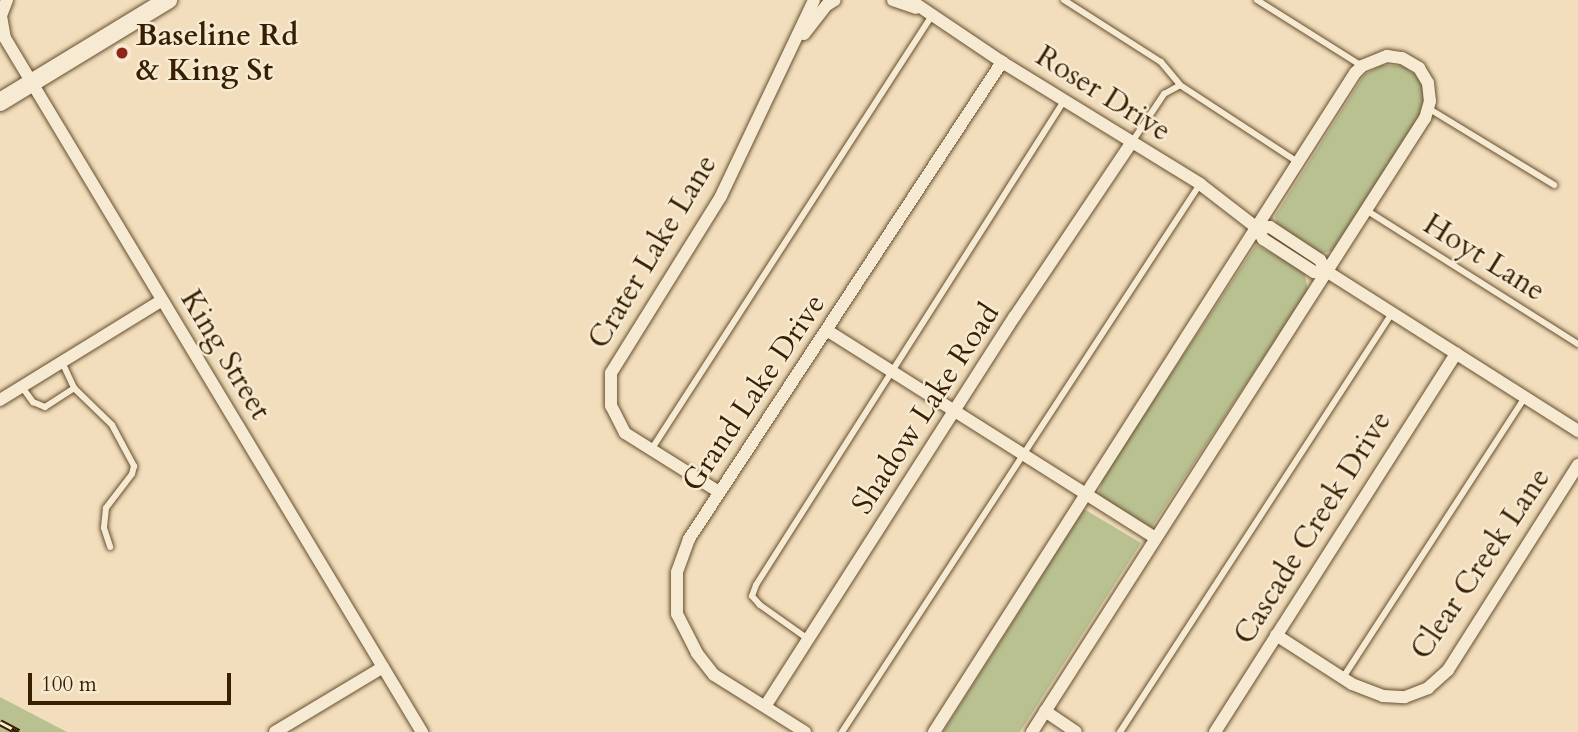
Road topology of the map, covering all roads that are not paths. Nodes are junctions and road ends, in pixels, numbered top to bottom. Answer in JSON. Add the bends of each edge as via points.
{"nodes":[{"id":1,"x":7,"y":0,"type":"edge"},
{"id":2,"x":168,"y":0,"type":"edge"},
{"id":3,"x":814,"y":0,"type":"edge"},
{"id":4,"x":835,"y":0,"type":"edge"},
{"id":5,"x":893,"y":0,"type":"edge"},
{"id":6,"x":1064,"y":0,"type":"edge"},
{"id":7,"x":1257,"y":0,"type":"edge"},
{"id":8,"x":914,"y":5,"type":"edge"},
{"id":9,"x":931,"y":17,"type":"junction"},
{"id":10,"x":798,"y":38,"type":"junction"},
{"id":11,"x":1002,"y":62,"type":"junction"},
{"id":12,"x":1362,"y":66,"type":"junction"},
{"id":13,"x":34,"y":82,"type":"junction"},
{"id":14,"x":1180,"y":85,"type":"junction"},
{"id":15,"x":0,"y":102,"type":"edge"},
{"id":16,"x":1065,"y":102,"type":"junction"},
{"id":17,"x":1428,"y":108,"type":"junction"},
{"id":18,"x":1132,"y":142,"type":"junction"},
{"id":19,"x":1299,"y":163,"type":"junction"},
{"id":20,"x":1200,"y":184,"type":"junction"},
{"id":21,"x":1554,"y":186,"type":"dead end"},
{"id":22,"x":1366,"y":210,"type":"junction"},
{"id":23,"x":1257,"y":228,"type":"junction"},
{"id":24,"x":1326,"y":271,"type":"junction"},
{"id":25,"x":161,"y":300,"type":"junction"},
{"id":26,"x":1392,"y":313,"type":"junction"},
{"id":27,"x":828,"y":331,"type":"junction"},
{"id":28,"x":1578,"y":344,"type":"edge"},
{"id":29,"x":1456,"y":353,"type":"junction"},
{"id":30,"x":62,"y":362,"type":"junction"},
{"id":31,"x":890,"y":372,"type":"junction"},
{"id":32,"x":22,"y":387,"type":"junction"},
{"id":33,"x":74,"y":388,"type":"junction"},
{"id":34,"x":1525,"y":397,"type":"junction"},
{"id":35,"x":0,"y":400,"type":"edge"},
{"id":36,"x":954,"y":413,"type":"junction"},
{"id":37,"x":1578,"y":431,"type":"edge"},
{"id":38,"x":651,"y":451,"type":"junction"},
{"id":39,"x":1021,"y":456,"type":"junction"},
{"id":40,"x":1578,"y":465,"type":"edge"},
{"id":41,"x":719,"y":492,"type":"junction"},
{"id":42,"x":1083,"y":495,"type":"junction"},
{"id":43,"x":1155,"y":538,"type":"junction"},
{"id":44,"x":110,"y":547,"type":"dead end"},
{"id":45,"x":1276,"y":635,"type":"junction"},
{"id":46,"x":808,"y":640,"type":"junction"},
{"id":47,"x":383,"y":667,"type":"junction"},
{"id":48,"x":1344,"y":676,"type":"junction"},
{"id":49,"x":766,"y":705,"type":"junction"},
{"id":50,"x":1045,"y":711,"type":"junction"},
{"id":51,"x":275,"y":732,"type":"edge"},
{"id":52,"x":422,"y":732,"type":"edge"},
{"id":53,"x":804,"y":732,"type":"edge"},
{"id":54,"x":842,"y":732,"type":"edge"},
{"id":55,"x":934,"y":732,"type":"edge"},
{"id":56,"x":1032,"y":732,"type":"edge"},
{"id":57,"x":1076,"y":732,"type":"edge"},
{"id":58,"x":1120,"y":732,"type":"edge"},
{"id":59,"x":1215,"y":732,"type":"edge"}],
"edges":[{"from":1,"to":13,"type":"street","name":"King Street","via":[[1,16],[5,38]]},
{"from":2,"to":13,"type":"main road"},
{"from":3,"to":10,"type":"street","name":"Crater Lake Lane"},
{"from":4,"to":10,"type":"street","name":"Crater Lake Lane"},
{"from":5,"to":8,"type":"street","name":"Roser Drive"},
{"from":6,"to":14,"type":"lane","via":[[1161,62]]},
{"from":7,"to":12,"type":"lane"},
{"from":8,"to":9,"type":"street","name":"Roser Drive"},
{"from":9,"to":11,"type":"street","name":"Roser Drive"},
{"from":9,"to":38,"type":"lane"},
{"from":10,"to":38,"type":"street","name":"Crater Lake Lane","via":[[721,196],[611,373],[608,389],[615,420]]},
{"from":11,"to":16,"type":"street","name":"Roser Drive"},
{"from":11,"to":27,"type":"street","name":"Grand Lake Drive"},
{"from":12,"to":17,"type":"street","via":[[1387,56],[1419,68],[1428,83]]},
{"from":12,"to":19,"type":"street"},
{"from":13,"to":15,"type":"main road"},
{"from":13,"to":25,"type":"street","name":"King Street"},
{"from":14,"to":18,"type":"lane","via":[[1164,94]]},
{"from":14,"to":19,"type":"lane"},
{"from":16,"to":18,"type":"street","name":"Roser Drive"},
{"from":16,"to":31,"type":"lane"},
{"from":17,"to":21,"type":"lane"},
{"from":17,"to":22,"type":"street"},
{"from":18,"to":20,"type":"street","name":"Roser Drive"},
{"from":18,"to":36,"type":"street","name":"Shadow Lake Road"},
{"from":19,"to":23,"type":"street"},
{"from":20,"to":23,"type":"street","name":"Roser Drive"},
{"from":20,"to":39,"type":"lane"},
{"from":22,"to":24,"type":"street"},
{"from":22,"to":28,"type":"lane","name":"Hoyt Lane"},
{"from":23,"to":24,"type":"street","name":"Roser Drive","via":[[1270,228],[1320,260]]},
{"from":23,"to":42,"type":"street"},
{"from":24,"to":26,"type":"street","name":"Roser Drive"},
{"from":24,"to":43,"type":"street"},
{"from":25,"to":30,"type":"street"},
{"from":25,"to":47,"type":"street","name":"King Street"},
{"from":26,"to":29,"type":"street","name":"Roser Drive"},
{"from":26,"to":58,"type":"lane"},
{"from":27,"to":31,"type":"street"},
{"from":27,"to":41,"type":"street","name":"Grand Lake Drive"},
{"from":29,"to":34,"type":"street","name":"Roser Drive"},
{"from":29,"to":45,"type":"street","name":"Cascade Creek Drive"},
{"from":30,"to":32,"type":"street"},
{"from":30,"to":33,"type":"lane"},
{"from":31,"to":36,"type":"street"},
{"from":31,"to":46,"type":"lane","via":[[752,596]]},
{"from":32,"to":33,"type":"lane","via":[[33,402],[45,407]]},
{"from":32,"to":35,"type":"street"},
{"from":33,"to":44,"type":"lane","via":[[107,419],[134,466],[106,508],[104,528]]},
{"from":34,"to":37,"type":"street","name":"Roser Drive"},
{"from":34,"to":48,"type":"lane"},
{"from":36,"to":39,"type":"street"},
{"from":36,"to":46,"type":"street","name":"Shadow Lake Road"},
{"from":38,"to":41,"type":"street","name":"Crater Lake Lane"},
{"from":39,"to":42,"type":"street"},
{"from":39,"to":54,"type":"lane"},
{"from":40,"to":48,"type":"street","name":"Clear Creek Lane","via":[[1448,670],[1428,688],[1405,697],[1383,696]]},
{"from":41,"to":49,"type":"street","name":"Grand Lake Drive","via":[[689,540],[677,572],[677,614],[696,653],[714,675]]},
{"from":42,"to":43,"type":"street"},
{"from":42,"to":55,"type":"street"},
{"from":43,"to":50,"type":"street"},
{"from":45,"to":48,"type":"street","name":"Clear Creek Lane"},
{"from":45,"to":59,"type":"street","name":"Cascade Creek Drive"},
{"from":46,"to":49,"type":"street","name":"Shadow Lake Road"},
{"from":47,"to":51,"type":"street"},
{"from":47,"to":52,"type":"street","name":"King Street"},
{"from":49,"to":53,"type":"street","name":"Grand Lake Drive"},
{"from":50,"to":56,"type":"street"},
{"from":50,"to":57,"type":"street"}]}
